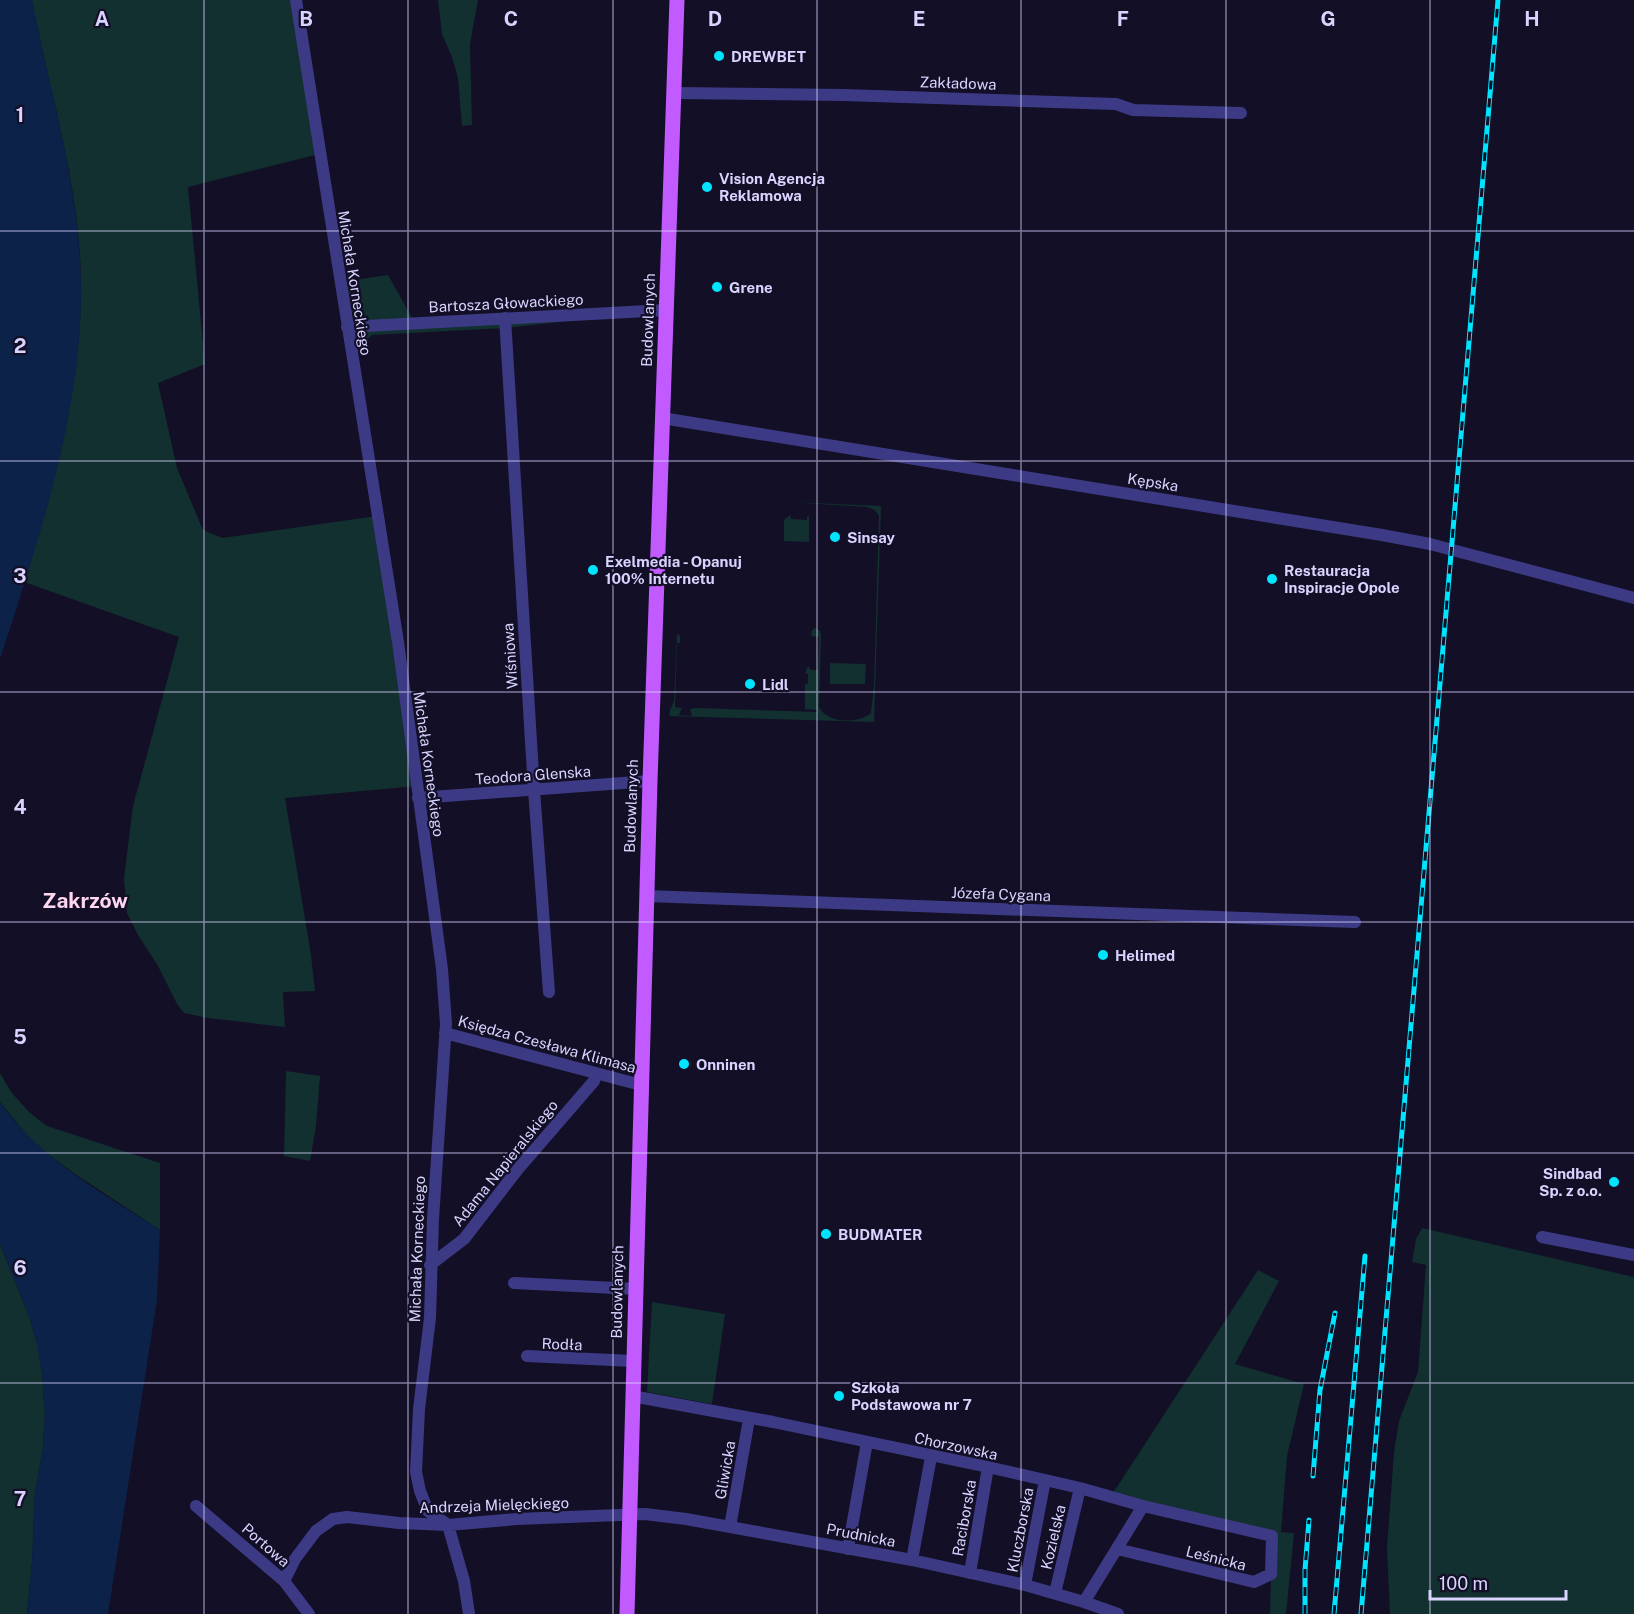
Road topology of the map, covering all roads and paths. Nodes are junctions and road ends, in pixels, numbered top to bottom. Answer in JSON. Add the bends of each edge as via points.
{"nodes":[{"id":1,"x":296,"y":0,"type":"edge"},
{"id":2,"x":677,"y":0,"type":"edge"},
{"id":3,"x":674,"y":93,"type":"junction"},
{"id":4,"x":1241,"y":113,"type":"dead end"},
{"id":5,"x":666,"y":309,"type":"junction"},
{"id":6,"x":505,"y":318,"type":"junction"},
{"id":7,"x":347,"y":327,"type":"junction"},
{"id":8,"x":662,"y":418,"type":"junction"},
{"id":9,"x":1634,"y":598,"type":"edge"},
{"id":10,"x":650,"y":781,"type":"junction"},
{"id":11,"x":534,"y":790,"type":"junction"},
{"id":12,"x":418,"y":798,"type":"junction"},
{"id":13,"x":646,"y":896,"type":"junction"},
{"id":14,"x":1355,"y":922,"type":"dead end"},
{"id":15,"x":549,"y":992,"type":"dead end"},
{"id":16,"x":445,"y":1033,"type":"junction"},
{"id":17,"x":596,"y":1074,"type":"junction"},
{"id":18,"x":641,"y":1085,"type":"junction"},
{"id":19,"x":1542,"y":1237,"type":"dead end"},
{"id":20,"x":1634,"y":1256,"type":"edge"},
{"id":21,"x":430,"y":1265,"type":"junction"},
{"id":22,"x":514,"y":1283,"type":"dead end"},
{"id":23,"x":636,"y":1289,"type":"junction"},
{"id":24,"x":526,"y":1356,"type":"dead end"},
{"id":25,"x":633,"y":1361,"type":"junction"},
{"id":26,"x":632,"y":1396,"type":"junction"},
{"id":27,"x":749,"y":1419,"type":"junction"},
{"id":28,"x":867,"y":1442,"type":"junction"},
{"id":29,"x":931,"y":1456,"type":"junction"},
{"id":30,"x":988,"y":1467,"type":"junction"},
{"id":31,"x":1045,"y":1480,"type":"junction"},
{"id":32,"x":1080,"y":1488,"type":"junction"},
{"id":33,"x":196,"y":1506,"type":"dead end"},
{"id":34,"x":1143,"y":1506,"type":"junction"},
{"id":35,"x":630,"y":1514,"type":"junction"},
{"id":36,"x":448,"y":1525,"type":"junction"},
{"id":37,"x":730,"y":1527,"type":"junction"},
{"id":38,"x":1272,"y":1536,"type":"joint"},
{"id":39,"x":848,"y":1549,"type":"junction"},
{"id":40,"x":1117,"y":1549,"type":"junction"},
{"id":41,"x":912,"y":1560,"type":"junction"},
{"id":42,"x":970,"y":1573,"type":"junction"},
{"id":43,"x":284,"y":1581,"type":"junction"},
{"id":44,"x":1025,"y":1585,"type":"junction"},
{"id":45,"x":1055,"y":1593,"type":"junction"},
{"id":46,"x":1083,"y":1602,"type":"junction"},
{"id":47,"x":309,"y":1614,"type":"edge"},
{"id":48,"x":469,"y":1614,"type":"edge"},
{"id":49,"x":627,"y":1614,"type":"edge"},
{"id":50,"x":1118,"y":1614,"type":"edge"}],
"edges":[{"from":1,"to":7,"type":"street","name":"Michała Korneckiego"},
{"from":2,"to":3,"type":"main road","name":"Budowlanych"},
{"from":3,"to":4,"type":"street","name":"Zakładowa","via":[[1116,104],[1132,110]]},
{"from":3,"to":5,"type":"main road","name":"Budowlanych"},
{"from":5,"to":6,"type":"street","name":"Bartosza Głowackiego"},
{"from":5,"to":8,"type":"main road","name":"Budowlanych"},
{"from":6,"to":7,"type":"street","name":"Bartosza Głowackiego"},
{"from":6,"to":11,"type":"street","name":"Wiśniowa"},
{"from":7,"to":12,"type":"street","name":"Michała Korneckiego","via":[[398,642]]},
{"from":8,"to":9,"type":"street","name":"Kępska","via":[[1382,535]]},
{"from":8,"to":10,"type":"main road","name":"Budowlanych"},
{"from":10,"to":11,"type":"street","name":"Teodora Glenska"},
{"from":10,"to":13,"type":"main road","name":"Budowlanych"},
{"from":11,"to":12,"type":"street","name":"Teodora Glenska"},
{"from":11,"to":15,"type":"street","name":"Wiśniowa"},
{"from":12,"to":16,"type":"street","name":"Michała Korneckiego","via":[[442,969]]},
{"from":13,"to":14,"type":"street","name":"Józefa Cygana"},
{"from":13,"to":18,"type":"main road","name":"Budowlanych"},
{"from":16,"to":17,"type":"street","name":"Księdza Czesława Klimasa"},
{"from":16,"to":21,"type":"street","name":"Michała Korneckiego"},
{"from":17,"to":18,"type":"street","name":"Księdza Czesława Klimasa"},
{"from":17,"to":21,"type":"street","name":"Adama Napieralskiego","via":[[464,1239]]},
{"from":18,"to":23,"type":"main road","name":"Budowlanych"},
{"from":19,"to":20,"type":"street"},
{"from":21,"to":36,"type":"street","name":"Michała Korneckiego","via":[[430,1318],[416,1472],[428,1511]]},
{"from":22,"to":23,"type":"street"},
{"from":23,"to":25,"type":"main road","name":"Budowlanych"},
{"from":24,"to":25,"type":"street","name":"Rodła"},
{"from":25,"to":26,"type":"main road","name":"Budowlanych"},
{"from":26,"to":27,"type":"street","name":"Chorzowska"},
{"from":26,"to":35,"type":"main road","name":"Budowlanych"},
{"from":27,"to":28,"type":"street","name":"Chorzowska"},
{"from":27,"to":37,"type":"street","name":"Gliwicka"},
{"from":28,"to":29,"type":"street","name":"Chorzowska"},
{"from":28,"to":39,"type":"street"},
{"from":29,"to":30,"type":"street","name":"Chorzowska"},
{"from":29,"to":41,"type":"street"},
{"from":30,"to":31,"type":"street","name":"Chorzowska"},
{"from":30,"to":42,"type":"street","name":"Raciborska"},
{"from":31,"to":32,"type":"street","name":"Chorzowska"},
{"from":31,"to":44,"type":"street","name":"Kluczborska"},
{"from":32,"to":34,"type":"street","name":"Chorzowska"},
{"from":32,"to":45,"type":"street","name":"Kozielska"},
{"from":33,"to":43,"type":"street","name":"Portowa"},
{"from":34,"to":38,"type":"street","name":"Chorzowska"},
{"from":34,"to":40,"type":"street"},
{"from":35,"to":36,"type":"street","name":"Andrzeja Mielęckiego"},
{"from":35,"to":37,"type":"street","name":"Prudnicka"},
{"from":35,"to":49,"type":"main road","name":"Budowlanych"},
{"from":36,"to":43,"type":"street","name":"Andrzeja Mielęckiego","via":[[333,1519],[316,1531]]},
{"from":36,"to":48,"type":"street"},
{"from":37,"to":39,"type":"street","name":"Prudnicka"},
{"from":38,"to":40,"type":"street","name":"Leśnicka","via":[[1271,1574],[1254,1582]]},
{"from":39,"to":41,"type":"street","name":"Prudnicka"},
{"from":40,"to":46,"type":"street"},
{"from":41,"to":42,"type":"street","name":"Prudnicka"},
{"from":42,"to":44,"type":"street","name":"Prudnicka"},
{"from":43,"to":47,"type":"street","name":"Portowa"},
{"from":44,"to":45,"type":"street","name":"Prudnicka"},
{"from":45,"to":46,"type":"street","name":"Prudnicka"},
{"from":46,"to":50,"type":"street","name":"Prudnicka"}]}
